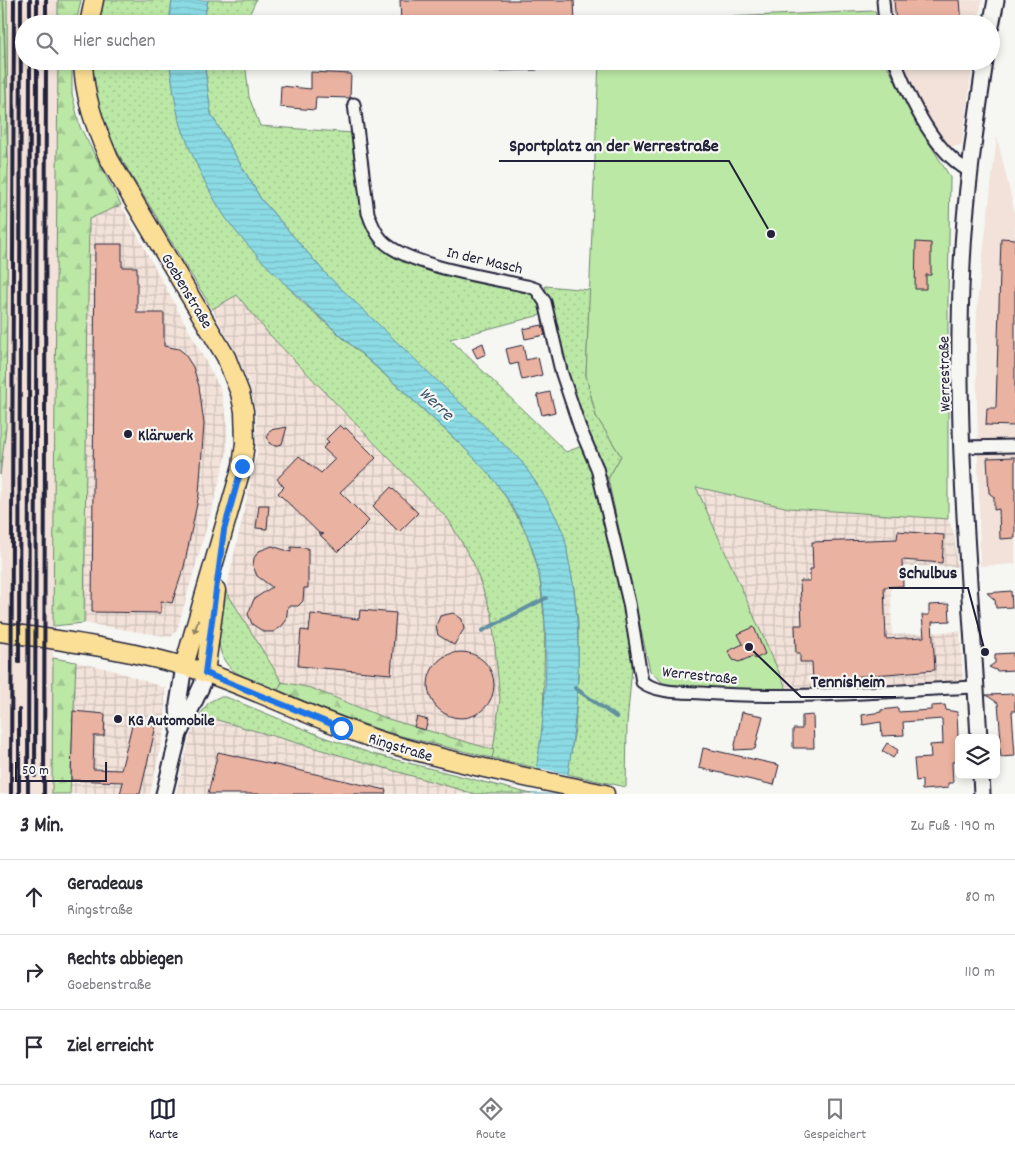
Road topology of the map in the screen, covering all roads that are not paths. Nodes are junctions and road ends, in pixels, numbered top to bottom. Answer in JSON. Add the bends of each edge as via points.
{"nodes":[{"id":1,"x":94,"y":0,"type":"edge"},
{"id":2,"x":883,"y":0,"type":"edge"},
{"id":3,"x":996,"y":0,"type":"edge"},
{"id":4,"x":91,"y":15,"type":"edge"},
{"id":5,"x":884,"y":15,"type":"edge"},
{"id":6,"x":993,"y":15,"type":"edge"},
{"id":7,"x":84,"y":70,"type":"edge"},
{"id":8,"x":898,"y":70,"type":"edge"},
{"id":9,"x":984,"y":70,"type":"edge"},
{"id":10,"x":354,"y":104,"type":"dead end"},
{"id":11,"x":970,"y":172,"type":"junction"},
{"id":12,"x":1015,"y":446,"type":"edge"},
{"id":13,"x":962,"y":447,"type":"junction"},
{"id":14,"x":597,"y":468,"type":"joint"},
{"id":15,"x":224,"y":530,"type":"junction"},
{"id":16,"x":0,"y":632,"type":"edge"},
{"id":17,"x":184,"y":666,"type":"junction"},
{"id":18,"x":205,"y":673,"type":"junction"},
{"id":19,"x":976,"y":687,"type":"junction"},
{"id":20,"x":179,"y":734,"type":"junction"},
{"id":21,"x":979,"y":734,"type":"edge"},
{"id":22,"x":981,"y":779,"type":"edge"},
{"id":23,"x":164,"y":794,"type":"edge"},
{"id":24,"x":605,"y":794,"type":"edge"},
{"id":25,"x":982,"y":794,"type":"edge"}],
"edges":[{"from":1,"to":4,"type":"main road"},
{"from":2,"to":5,"type":"street"},
{"from":3,"to":6,"type":"main road"},
{"from":7,"to":15,"type":"main road","name":"Goebenstraße","via":[[88,107],[110,159],[207,322],[240,393],[244,411],[242,466]]},
{"from":8,"to":11,"type":"street","via":[[913,102],[943,150],[958,166]]},
{"from":9,"to":11,"type":"main road","name":"Werrestraße"},
{"from":10,"to":14,"type":"street","name":"In der Masch","via":[[363,184],[373,228],[383,241],[407,255],[527,286],[540,294],[561,371]]},
{"from":11,"to":13,"type":"main road","name":"Werrestraße","via":[[962,264]]},
{"from":12,"to":13,"type":"street"},
{"from":13,"to":19,"type":"main road","name":"Werrestraße"},
{"from":14,"to":19,"type":"street","name":"Werrestraße","via":[[628,603],[639,674],[647,686],[678,691],[773,696]]},
{"from":15,"to":17,"type":"main road","name":"Goebenstraße","one_way":true},
{"from":15,"to":18,"type":"main road","name":"Goebenstraße"},
{"from":16,"to":17,"type":"main road","name":"Ringstraße","via":[[87,644]]},
{"from":17,"to":18,"type":"main road","name":"Ringstraße"},
{"from":17,"to":20,"type":"main road","name":"Goebenstraße","via":[[178,704]]},
{"from":18,"to":20,"type":"main road","name":"Goebenstraße"},
{"from":18,"to":24,"type":"main road","name":"Ringstraße","via":[[341,728],[435,756]]},
{"from":19,"to":21,"type":"main road","name":"Werrestraße"},
{"from":20,"to":23,"type":"main road","name":"Goebenstraße"},
{"from":22,"to":25,"type":"main road"}]}
